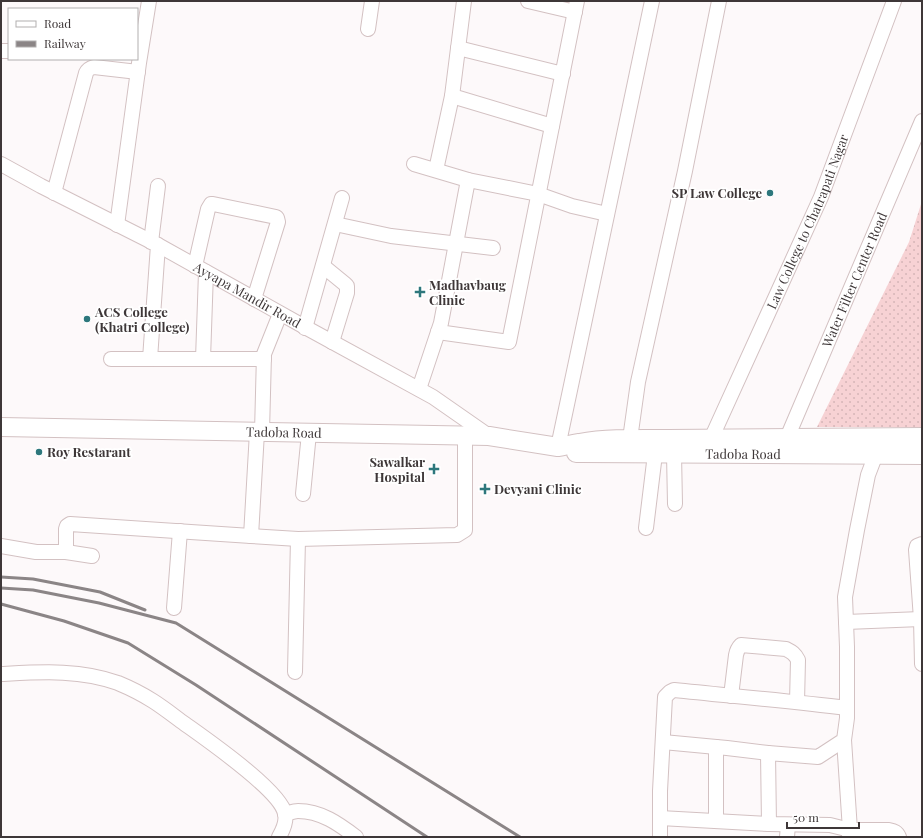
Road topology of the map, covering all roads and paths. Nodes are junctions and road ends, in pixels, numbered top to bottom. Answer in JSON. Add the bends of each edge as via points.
{"nodes":[{"id":1,"x":149,"y":1,"type":"edge"},
{"id":2,"x":372,"y":1,"type":"edge"},
{"id":3,"x":464,"y":1,"type":"edge"},
{"id":4,"x":528,"y":1,"type":"edge"},
{"id":5,"x":652,"y":1,"type":"edge"},
{"id":6,"x":719,"y":1,"type":"edge"},
{"id":7,"x":894,"y":1,"type":"edge"},
{"id":8,"x":576,"y":6,"type":"edge"},
{"id":9,"x":368,"y":28,"type":"dead end"},
{"id":10,"x":458,"y":48,"type":"junction"},
{"id":11,"x":138,"y":72,"type":"junction"},
{"id":12,"x":563,"y":74,"type":"junction"},
{"id":13,"x":452,"y":96,"type":"junction"},
{"id":14,"x":922,"y":121,"type":"edge"},
{"id":15,"x":552,"y":126,"type":"junction"},
{"id":16,"x":1,"y":164,"type":"edge"},
{"id":17,"x":414,"y":164,"type":"dead end"},
{"id":18,"x":436,"y":170,"type":"junction"},
{"id":19,"x":468,"y":180,"type":"junction"},
{"id":20,"x":158,"y":186,"type":"dead end"},
{"id":21,"x":54,"y":193,"type":"junction"},
{"id":22,"x":538,"y":194,"type":"junction"},
{"id":23,"x":342,"y":198,"type":"dead end"},
{"id":24,"x":607,"y":214,"type":"junction"},
{"id":25,"x":335,"y":224,"type":"junction"},
{"id":26,"x":117,"y":225,"type":"junction"},
{"id":27,"x":154,"y":243,"type":"junction"},
{"id":28,"x":456,"y":244,"type":"junction"},
{"id":29,"x":493,"y":248,"type":"dead end"},
{"id":30,"x":323,"y":266,"type":"junction"},
{"id":31,"x":200,"y":269,"type":"junction"},
{"id":32,"x":254,"y":299,"type":"junction"},
{"id":33,"x":280,"y":314,"type":"junction"},
{"id":34,"x":306,"y":328,"type":"junction"},
{"id":35,"x":438,"y":332,"type":"junction"},
{"id":36,"x":332,"y":342,"type":"junction"},
{"id":37,"x":110,"y":359,"type":"dead end"},
{"id":38,"x":150,"y":359,"type":"junction"},
{"id":39,"x":203,"y":359,"type":"junction"},
{"id":40,"x":264,"y":359,"type":"junction"},
{"id":41,"x":419,"y":389,"type":"junction"},
{"id":42,"x":1,"y":427,"type":"edge"},
{"id":43,"x":260,"y":432,"type":"junction"},
{"id":44,"x":309,"y":433,"type":"junction"},
{"id":45,"x":465,"y":436,"type":"junction"},
{"id":46,"x":489,"y":436,"type":"junction"},
{"id":47,"x":922,"y":437,"type":"edge"},
{"id":48,"x":787,"y":438,"type":"junction"},
{"id":49,"x":630,"y":439,"type":"junction"},
{"id":50,"x":711,"y":439,"type":"junction"},
{"id":51,"x":561,"y":446,"type":"junction"},
{"id":52,"x":655,"y":454,"type":"junction"},
{"id":53,"x":674,"y":454,"type":"junction"},
{"id":54,"x":876,"y":454,"type":"junction"},
{"id":55,"x":922,"y":455,"type":"edge"},
{"id":56,"x":303,"y":494,"type":"dead end"},
{"id":57,"x":675,"y":504,"type":"dead end"},
{"id":58,"x":646,"y":528,"type":"dead end"},
{"id":59,"x":180,"y":531,"type":"junction"},
{"id":60,"x":251,"y":536,"type":"junction"},
{"id":61,"x":298,"y":539,"type":"junction"},
{"id":62,"x":922,"y":544,"type":"edge"},
{"id":63,"x":1,"y":546,"type":"edge"},
{"id":64,"x":66,"y":552,"type":"junction"},
{"id":65,"x":92,"y":556,"type":"dead end"},
{"id":66,"x":174,"y":608,"type":"dead end"},
{"id":67,"x":921,"y":619,"type":"junction"},
{"id":68,"x":846,"y":622,"type":"junction"},
{"id":69,"x":922,"y":664,"type":"edge"},
{"id":70,"x":295,"y":672,"type":"dead end"},
{"id":71,"x":1,"y":674,"type":"edge"},
{"id":72,"x":731,"y":696,"type":"junction"},
{"id":73,"x":797,"y":702,"type":"junction"},
{"id":74,"x":847,"y":708,"type":"junction"},
{"id":75,"x":844,"y":740,"type":"junction"},
{"id":76,"x":663,"y":742,"type":"junction"},
{"id":77,"x":716,"y":747,"type":"junction"},
{"id":78,"x":768,"y":753,"type":"junction"},
{"id":79,"x":285,"y":814,"type":"junction"},
{"id":80,"x":660,"y":818,"type":"junction"},
{"id":81,"x":716,"y":821,"type":"junction"},
{"id":82,"x":769,"y":824,"type":"junction"},
{"id":83,"x":787,"y":831,"type":"edge"},
{"id":84,"x":849,"y":833,"type":"edge"},
{"id":85,"x":279,"y":837,"type":"edge"},
{"id":86,"x":356,"y":837,"type":"edge"},
{"id":87,"x":660,"y":837,"type":"edge"},
{"id":88,"x":899,"y":837,"type":"edge"}],
"edges":[{"from":1,"to":11,"type":"street"},
{"from":2,"to":9,"type":"street"},
{"from":3,"to":10,"type":"street"},
{"from":4,"to":8,"type":"street"},
{"from":5,"to":24,"type":"street"},
{"from":6,"to":49,"type":"street","via":[[685,171],[638,382]]},
{"from":7,"to":50,"type":"street","name":"Law College to Chatrapati Nagar","via":[[821,197]]},
{"from":8,"to":12,"type":"street"},
{"from":10,"to":12,"type":"street"},
{"from":10,"to":13,"type":"street"},
{"from":11,"to":21,"type":"street","via":[[90,67],[86,73]]},
{"from":11,"to":26,"type":"street"},
{"from":12,"to":15,"type":"street"},
{"from":13,"to":15,"type":"street"},
{"from":13,"to":18,"type":"street"},
{"from":14,"to":48,"type":"street","name":"Water Filter Center Road"},
{"from":15,"to":22,"type":"street"},
{"from":16,"to":21,"type":"street","name":"Ayyapa Mandir Road"},
{"from":17,"to":18,"type":"street"},
{"from":18,"to":19,"type":"street"},
{"from":19,"to":22,"type":"street"},
{"from":19,"to":28,"type":"street"},
{"from":20,"to":27,"type":"street"},
{"from":21,"to":26,"type":"street","name":"Ayyapa Mandir Road"},
{"from":22,"to":24,"type":"street","via":[[572,206]]},
{"from":22,"to":35,"type":"street","via":[[508,342]]},
{"from":23,"to":25,"type":"street"},
{"from":24,"to":51,"type":"street"},
{"from":25,"to":28,"type":"street","via":[[391,236]]},
{"from":25,"to":30,"type":"street"},
{"from":26,"to":27,"type":"street","name":"Ayyapa Mandir Road"},
{"from":27,"to":31,"type":"street","name":"Ayyapa Mandir Road"},
{"from":27,"to":38,"type":"street"},
{"from":28,"to":29,"type":"street"},
{"from":28,"to":35,"type":"street"},
{"from":30,"to":34,"type":"street"},
{"from":30,"to":36,"type":"street","via":[[345,284],[347,290]]},
{"from":31,"to":32,"type":"street","name":"Ayyapa Mandir Road"},
{"from":31,"to":32,"type":"street","via":[[210,204],[276,217],[278,222]]},
{"from":31,"to":39,"type":"street"},
{"from":32,"to":33,"type":"street","name":"Ayyapa Mandir Road"},
{"from":33,"to":34,"type":"street","name":"Ayyapa Mandir Road"},
{"from":33,"to":40,"type":"street","via":[[265,350]]},
{"from":34,"to":36,"type":"street","name":"Ayyapa Mandir Road"},
{"from":35,"to":41,"type":"street"},
{"from":36,"to":41,"type":"street","name":"Ayyapa Mandir Road"},
{"from":37,"to":38,"type":"street"},
{"from":38,"to":39,"type":"street"},
{"from":39,"to":40,"type":"street"},
{"from":40,"to":43,"type":"street"},
{"from":41,"to":46,"type":"street","name":"Ayyapa Mandir Road"},
{"from":42,"to":43,"type":"main road","name":"Tadoba Road"},
{"from":43,"to":44,"type":"main road","name":"Tadoba Road"},
{"from":43,"to":60,"type":"street"},
{"from":44,"to":45,"type":"main road","name":"Tadoba Road"},
{"from":44,"to":56,"type":"street"},
{"from":45,"to":46,"type":"main road","name":"Tadoba Road"},
{"from":45,"to":61,"type":"street","via":[[465,530],[459,535]]},
{"from":46,"to":51,"type":"main road","name":"Tadoba Road"},
{"from":47,"to":48,"type":"main road","name":"Tadoba Road"},
{"from":48,"to":50,"type":"main road","name":"Tadoba Road"},
{"from":49,"to":50,"type":"main road","name":"Tadoba Road"},
{"from":49,"to":51,"type":"main road","name":"Tadoba Road","via":[[579,442]]},
{"from":51,"to":52,"type":"main road","name":"Tadoba Road","via":[[581,454]]},
{"from":52,"to":53,"type":"main road","name":"Tadoba Road"},
{"from":52,"to":58,"type":"street"},
{"from":53,"to":54,"type":"main road","name":"Tadoba Road"},
{"from":53,"to":57,"type":"street"},
{"from":54,"to":55,"type":"main road","name":"Tadoba Road"},
{"from":54,"to":68,"type":"street","via":[[868,475],[845,597]]},
{"from":59,"to":60,"type":"street"},
{"from":59,"to":64,"type":"street","via":[[70,524],[66,528]]},
{"from":59,"to":66,"type":"street"},
{"from":60,"to":61,"type":"street"},
{"from":61,"to":70,"type":"street"},
{"from":62,"to":67,"type":"street","via":[[917,546],[916,550]]},
{"from":63,"to":64,"type":"street","via":[[36,552]]},
{"from":64,"to":65,"type":"street"},
{"from":67,"to":68,"type":"street"},
{"from":67,"to":69,"type":"street"},
{"from":68,"to":74,"type":"street"},
{"from":71,"to":79,"type":"street","via":[[82,674],[117,683],[154,701],[219,748],[265,786]]},
{"from":72,"to":73,"type":"street"},
{"from":72,"to":73,"type":"street","via":[[736,655],[741,645],[786,649],[796,655],[798,660]]},
{"from":72,"to":76,"type":"street","via":[[674,690],[670,692],[665,697]]},
{"from":73,"to":74,"type":"street"},
{"from":74,"to":75,"type":"street"},
{"from":75,"to":78,"type":"street","via":[[818,757]]},
{"from":75,"to":84,"type":"street"},
{"from":76,"to":77,"type":"street"},
{"from":76,"to":80,"type":"street"},
{"from":77,"to":78,"type":"street"},
{"from":77,"to":81,"type":"street"},
{"from":78,"to":82,"type":"street"},
{"from":79,"to":85,"type":"street","via":[[285,825]]},
{"from":79,"to":86,"type":"street","via":[[297,811],[317,814],[339,824]]},
{"from":80,"to":81,"type":"street"},
{"from":80,"to":87,"type":"street"},
{"from":81,"to":82,"type":"street"},
{"from":82,"to":83,"type":"street"},
{"from":83,"to":84,"type":"street","via":[[830,825]]},
{"from":84,"to":88,"type":"street","via":[[889,830],[894,831]]}]}
